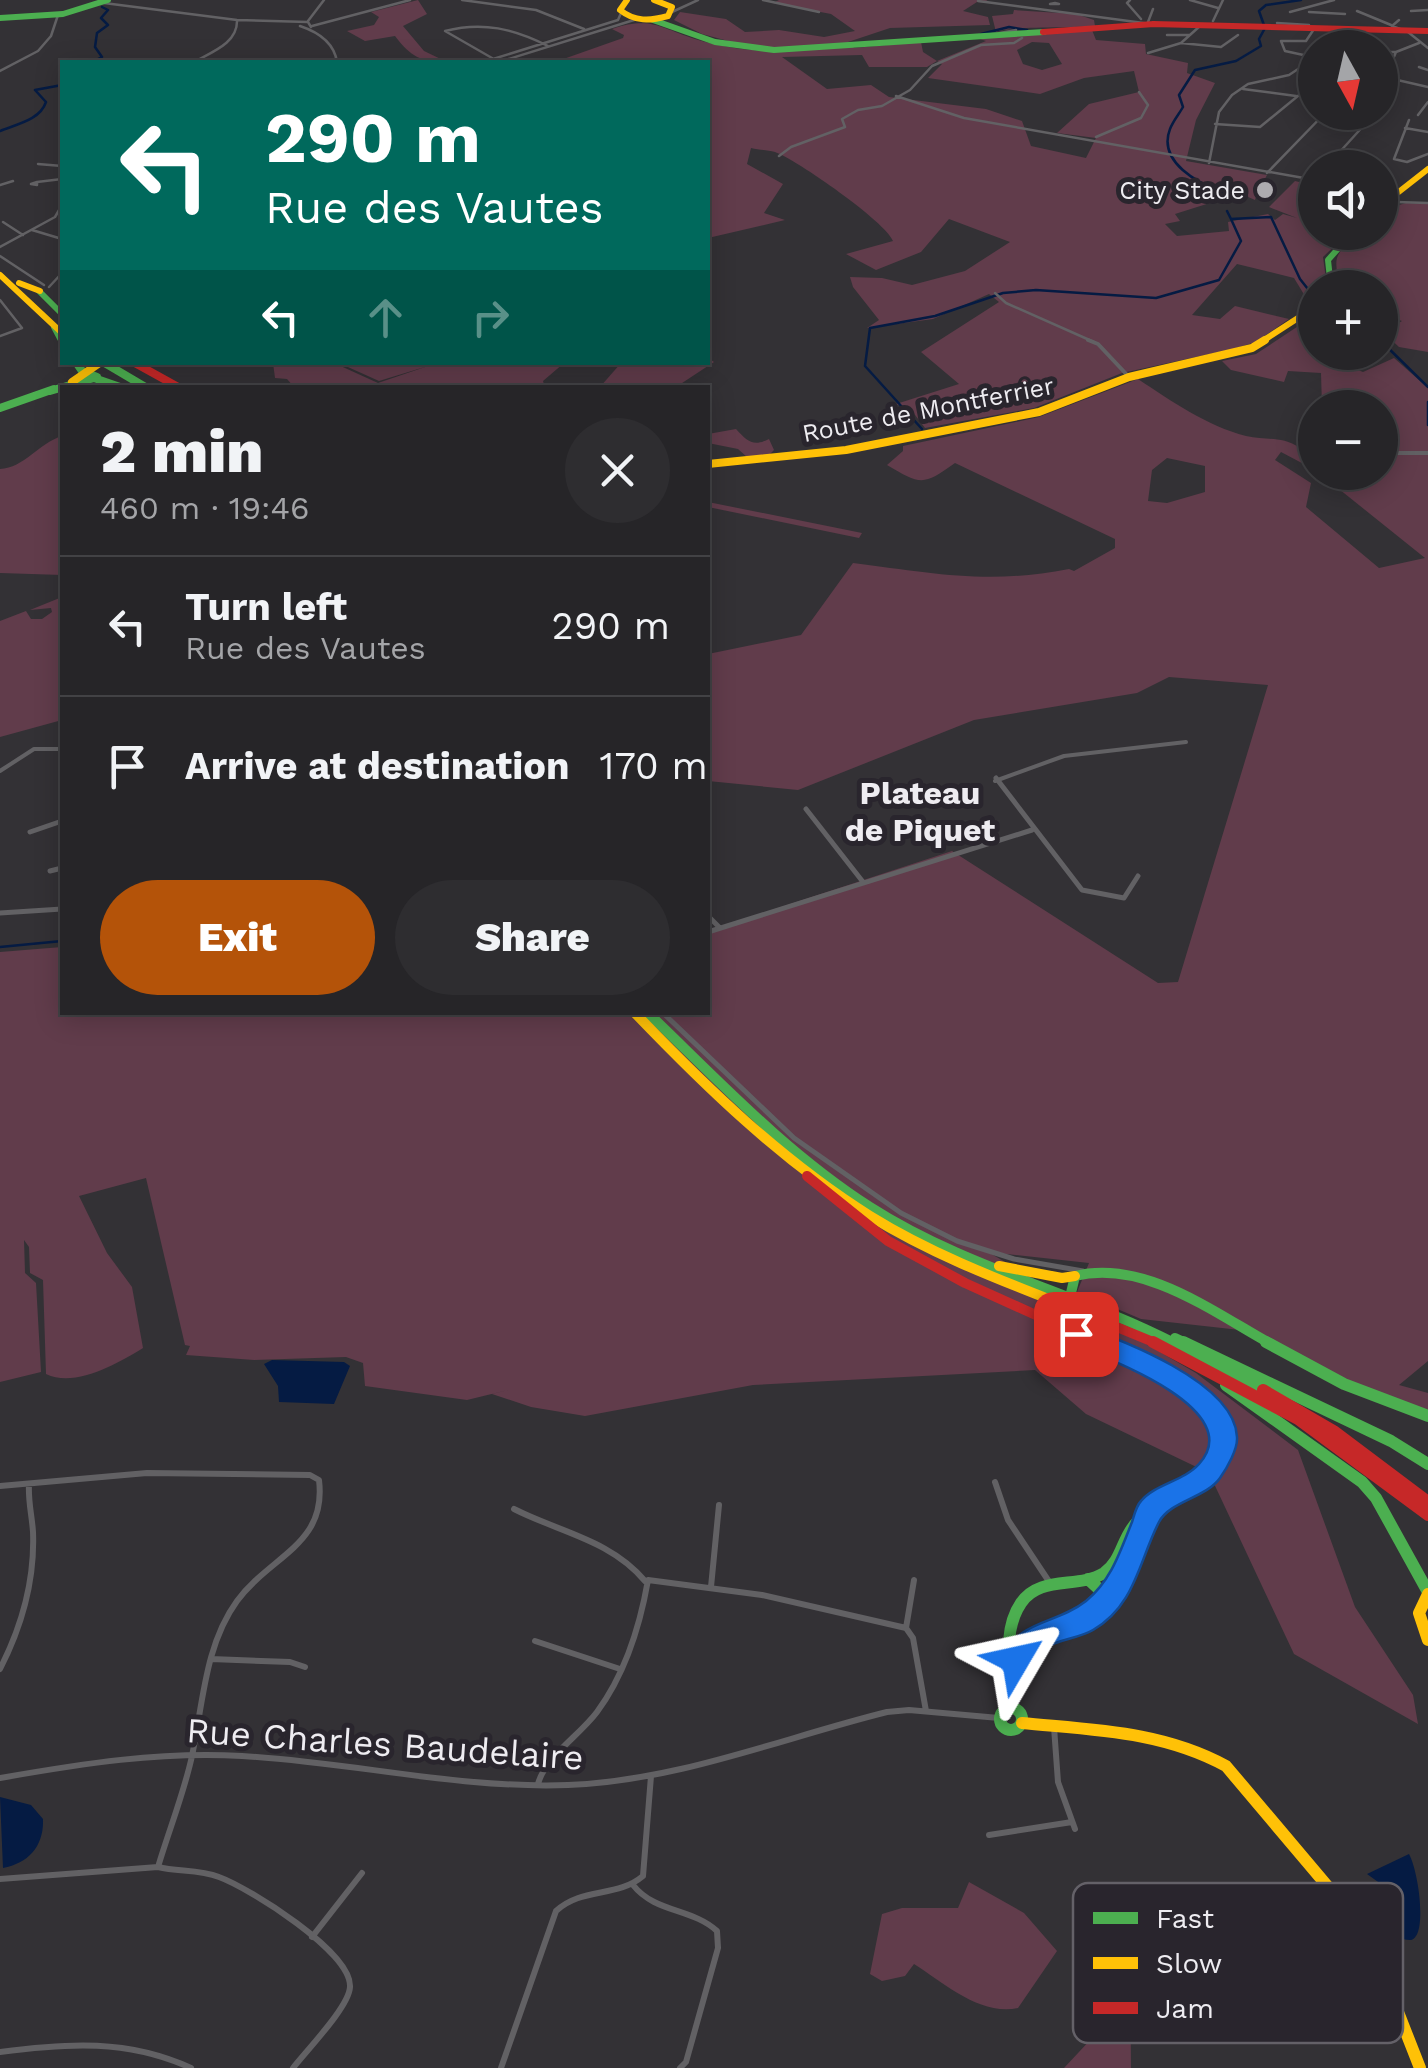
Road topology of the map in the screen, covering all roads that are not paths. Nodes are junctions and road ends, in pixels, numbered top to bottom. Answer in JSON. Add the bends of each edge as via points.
{"nodes":[{"id":1,"x":324,"y":0,"type":"edge"},
{"id":2,"x":378,"y":0,"type":"edge"},
{"id":3,"x":410,"y":0,"type":"edge"},
{"id":4,"x":462,"y":0,"type":"edge"},
{"id":5,"x":640,"y":0,"type":"edge"},
{"id":6,"x":654,"y":0,"type":"edge"},
{"id":7,"x":698,"y":0,"type":"edge"},
{"id":8,"x":763,"y":0,"type":"edge"},
{"id":9,"x":1039,"y":0,"type":"edge"},
{"id":10,"x":1130,"y":0,"type":"edge"},
{"id":11,"x":1190,"y":0,"type":"edge"},
{"id":12,"x":1223,"y":0,"type":"edge"},
{"id":13,"x":1334,"y":0,"type":"edge"},
{"id":14,"x":100,"y":1,"type":"edge"},
{"id":15,"x":1069,"y":1,"type":"edge"},
{"id":16,"x":978,"y":2,"type":"edge"},
{"id":17,"x":1055,"y":4,"type":"junction"},
{"id":18,"x":388,"y":5,"type":"junction"},
{"id":19,"x":625,"y":5,"type":"edge"},
{"id":20,"x":671,"y":8,"type":"edge"},
{"id":21,"x":1218,"y":8,"type":"junction"},
{"id":22,"x":1153,"y":9,"type":"dead end"},
{"id":23,"x":1304,"y":9,"type":"junction"},
{"id":24,"x":1426,"y":10,"type":"edge"},
{"id":25,"x":1357,"y":11,"type":"dead end"},
{"id":26,"x":1411,"y":11,"type":"dead end"},
{"id":27,"x":819,"y":12,"type":"dead end"},
{"id":28,"x":1053,"y":12,"type":"junction"},
{"id":29,"x":1290,"y":12,"type":"dead end"},
{"id":30,"x":1309,"y":12,"type":"junction"},
{"id":31,"x":58,"y":13,"type":"junction"},
{"id":32,"x":1345,"y":14,"type":"dead end"},
{"id":33,"x":0,"y":17,"type":"edge"},
{"id":34,"x":1428,"y":18,"type":"edge"},
{"id":35,"x":236,"y":20,"type":"junction"},
{"id":36,"x":638,"y":20,"type":"junction"},
{"id":37,"x":653,"y":20,"type":"junction"},
{"id":38,"x":1399,"y":20,"type":"dead end"},
{"id":39,"x":1149,"y":23,"type":"junction"},
{"id":40,"x":308,"y":25,"type":"junction"},
{"id":41,"x":1203,"y":25,"type":"junction"},
{"id":42,"x":1392,"y":26,"type":"junction"},
{"id":43,"x":1310,"y":28,"type":"junction"},
{"id":44,"x":1238,"y":29,"type":"junction"},
{"id":45,"x":586,"y":30,"type":"junction"},
{"id":46,"x":1326,"y":30,"type":"edge"},
{"id":47,"x":1428,"y":31,"type":"edge"},
{"id":48,"x":685,"y":32,"type":"junction"},
{"id":49,"x":591,"y":33,"type":"junction"},
{"id":50,"x":1398,"y":33,"type":"edge"},
{"id":51,"x":1410,"y":33,"type":"junction"},
{"id":52,"x":1019,"y":35,"type":"junction"},
{"id":53,"x":1167,"y":35,"type":"dead end"},
{"id":54,"x":1298,"y":41,"type":"edge"},
{"id":55,"x":1181,"y":42,"type":"junction"},
{"id":56,"x":868,"y":43,"type":"dead end"},
{"id":57,"x":1419,"y":43,"type":"junction"},
{"id":58,"x":543,"y":44,"type":"junction"},
{"id":59,"x":548,"y":46,"type":"junction"},
{"id":60,"x":1428,"y":48,"type":"edge"},
{"id":61,"x":1398,"y":51,"type":"edge"},
{"id":62,"x":1148,"y":54,"type":"dead end"},
{"id":63,"x":1298,"y":54,"type":"edge"},
{"id":64,"x":493,"y":59,"type":"joint"},
{"id":65,"x":197,"y":60,"type":"edge"},
{"id":66,"x":337,"y":60,"type":"edge"},
{"id":67,"x":505,"y":60,"type":"edge"},
{"id":68,"x":1419,"y":67,"type":"dead end"},
{"id":69,"x":1298,"y":69,"type":"edge"},
{"id":70,"x":1428,"y":70,"type":"edge"},
{"id":71,"x":0,"y":71,"type":"edge"},
{"id":72,"x":1398,"y":80,"type":"edge"},
{"id":73,"x":1428,"y":87,"type":"edge"},
{"id":74,"x":1240,"y":89,"type":"junction"},
{"id":75,"x":1138,"y":92,"type":"dead end"},
{"id":76,"x":896,"y":96,"type":"junction"},
{"id":77,"x":1296,"y":96,"type":"joint"},
{"id":78,"x":1428,"y":102,"type":"edge"},
{"id":79,"x":1418,"y":115,"type":"dead end"},
{"id":80,"x":1410,"y":120,"type":"dead end"},
{"id":81,"x":1215,"y":124,"type":"junction"},
{"id":82,"x":1405,"y":128,"type":"junction"},
{"id":83,"x":1307,"y":130,"type":"edge"},
{"id":84,"x":1360,"y":130,"type":"edge"},
{"id":85,"x":1428,"y":132,"type":"edge"},
{"id":86,"x":1094,"y":138,"type":"junction"},
{"id":87,"x":1342,"y":150,"type":"edge"},
{"id":88,"x":1428,"y":154,"type":"edge"},
{"id":89,"x":779,"y":156,"type":"dead end"},
{"id":90,"x":1248,"y":162,"type":"dead end"},
{"id":91,"x":38,"y":164,"type":"dead end"},
{"id":92,"x":1208,"y":164,"type":"junction"},
{"id":93,"x":60,"y":166,"type":"edge"},
{"id":94,"x":1428,"y":168,"type":"edge"},
{"id":95,"x":1243,"y":170,"type":"junction"},
{"id":96,"x":1267,"y":174,"type":"junction"},
{"id":97,"x":1298,"y":178,"type":"edge"},
{"id":98,"x":60,"y":179,"type":"edge"},
{"id":99,"x":13,"y":181,"type":"dead end"},
{"id":100,"x":37,"y":182,"type":"dead end"},
{"id":101,"x":0,"y":186,"type":"edge"},
{"id":102,"x":1398,"y":193,"type":"edge"},
{"id":103,"x":1398,"y":200,"type":"edge"},
{"id":104,"x":1428,"y":202,"type":"edge"},
{"id":105,"x":60,"y":209,"type":"edge"},
{"id":106,"x":3,"y":222,"type":"dead end"},
{"id":107,"x":32,"y":230,"type":"junction"},
{"id":108,"x":23,"y":235,"type":"junction"},
{"id":109,"x":60,"y":238,"type":"edge"},
{"id":110,"x":0,"y":247,"type":"edge"},
{"id":111,"x":0,"y":256,"type":"edge"},
{"id":112,"x":0,"y":273,"type":"edge"},
{"id":113,"x":60,"y":275,"type":"edge"},
{"id":114,"x":18,"y":283,"type":"junction"},
{"id":115,"x":44,"y":287,"type":"junction"},
{"id":116,"x":996,"y":294,"type":"dead end"},
{"id":117,"x":0,"y":300,"type":"edge"},
{"id":118,"x":60,"y":311,"type":"edge"},
{"id":119,"x":1298,"y":318,"type":"edge"},
{"id":120,"x":50,"y":320,"type":"junction"},
{"id":121,"x":60,"y":327,"type":"edge"},
{"id":122,"x":60,"y":328,"type":"edge"},
{"id":123,"x":0,"y":336,"type":"edge"},
{"id":124,"x":60,"y":339,"type":"edge"},
{"id":125,"x":138,"y":365,"type":"edge"},
{"id":126,"x":90,"y":366,"type":"edge"},
{"id":127,"x":1129,"y":376,"type":"junction"},
{"id":128,"x":104,"y":380,"type":"junction"},
{"id":129,"x":62,"y":385,"type":"edge"},
{"id":130,"x":70,"y":385,"type":"edge"},
{"id":131,"x":116,"y":385,"type":"edge"},
{"id":132,"x":131,"y":385,"type":"edge"},
{"id":133,"x":140,"y":385,"type":"edge"},
{"id":134,"x":174,"y":385,"type":"edge"},
{"id":135,"x":60,"y":386,"type":"edge"},
{"id":136,"x":60,"y":388,"type":"edge"},
{"id":137,"x":50,"y":391,"type":"junction"},
{"id":138,"x":0,"y":408,"type":"edge"},
{"id":139,"x":1398,"y":453,"type":"edge"},
{"id":140,"x":1428,"y":453,"type":"edge"},
{"id":141,"x":710,"y":464,"type":"edge"},
{"id":142,"x":1186,"y":742,"type":"dead end"},
{"id":143,"x":59,"y":748,"type":"edge"},
{"id":144,"x":0,"y":770,"type":"edge"},
{"id":145,"x":806,"y":809,"type":"dead end"},
{"id":146,"x":60,"y":822,"type":"edge"},
{"id":147,"x":1032,"y":830,"type":"junction"},
{"id":148,"x":30,"y":832,"type":"dead end"},
{"id":149,"x":60,"y":868,"type":"edge"},
{"id":150,"x":50,"y":871,"type":"dead end"},
{"id":151,"x":1138,"y":876,"type":"dead end"},
{"id":152,"x":863,"y":882,"type":"junction"},
{"id":153,"x":60,"y":909,"type":"edge"},
{"id":154,"x":0,"y":913,"type":"edge"},
{"id":155,"x":710,"y":918,"type":"edge"},
{"id":156,"x":720,"y":928,"type":"junction"},
{"id":157,"x":710,"y":931,"type":"edge"},
{"id":158,"x":637,"y":1015,"type":"edge"},
{"id":159,"x":650,"y":1015,"type":"edge"},
{"id":160,"x":665,"y":1015,"type":"edge"},
{"id":161,"x":794,"y":1162,"type":"junction"},
{"id":162,"x":982,"y":1264,"type":"junction"},
{"id":163,"x":1079,"y":1274,"type":"junction"},
{"id":164,"x":1071,"y":1293,"type":"dead end"},
{"id":165,"x":1135,"y":1323,"type":"junction"},
{"id":166,"x":1191,"y":1360,"type":"junction"},
{"id":167,"x":1428,"y":1416,"type":"edge"},
{"id":168,"x":1428,"y":1464,"type":"edge"},
{"id":169,"x":994,"y":1482,"type":"dead end"},
{"id":170,"x":29,"y":1485,"type":"junction"},
{"id":171,"x":0,"y":1486,"type":"edge"},
{"id":172,"x":1428,"y":1502,"type":"edge"},
{"id":173,"x":719,"y":1505,"type":"dead end"},
{"id":174,"x":514,"y":1509,"type":"dead end"},
{"id":175,"x":1150,"y":1510,"type":"junction"},
{"id":176,"x":1428,"y":1515,"type":"edge"},
{"id":177,"x":1088,"y":1579,"type":"junction"},
{"id":178,"x":914,"y":1580,"type":"dead end"},
{"id":179,"x":645,"y":1581,"type":"junction"},
{"id":180,"x":1050,"y":1583,"type":"junction"},
{"id":181,"x":711,"y":1587,"type":"junction"},
{"id":182,"x":1426,"y":1589,"type":"edge"},
{"id":183,"x":1102,"y":1606,"type":"junction"},
{"id":184,"x":1013,"y":1623,"type":"junction"},
{"id":185,"x":906,"y":1628,"type":"junction"},
{"id":186,"x":1038,"y":1637,"type":"junction"},
{"id":187,"x":1428,"y":1640,"type":"edge"},
{"id":188,"x":535,"y":1641,"type":"dead end"},
{"id":189,"x":211,"y":1659,"type":"junction"},
{"id":190,"x":305,"y":1667,"type":"dead end"},
{"id":191,"x":0,"y":1669,"type":"edge"},
{"id":192,"x":620,"y":1669,"type":"junction"},
{"id":193,"x":1012,"y":1671,"type":"junction"},
{"id":194,"x":1012,"y":1708,"type":"junction"},
{"id":195,"x":926,"y":1712,"type":"junction"},
{"id":196,"x":999,"y":1718,"type":"junction"},
{"id":197,"x":1022,"y":1723,"type":"junction"},
{"id":198,"x":1054,"y":1727,"type":"junction"},
{"id":199,"x":191,"y":1755,"type":"junction"},
{"id":200,"x":651,"y":1776,"type":"junction"},
{"id":201,"x":0,"y":1778,"type":"edge"},
{"id":202,"x":538,"y":1785,"type":"junction"},
{"id":203,"x":990,"y":1836,"type":"dead end"},
{"id":204,"x":158,"y":1867,"type":"junction"},
{"id":205,"x":362,"y":1873,"type":"dead end"},
{"id":206,"x":0,"y":1879,"type":"edge"},
{"id":207,"x":1324,"y":1883,"type":"edge"},
{"id":208,"x":633,"y":1885,"type":"junction"},
{"id":209,"x":312,"y":1937,"type":"junction"},
{"id":210,"x":1403,"y":2025,"type":"edge"},
{"id":211,"x":0,"y":2052,"type":"edge"},
{"id":212,"x":192,"y":2068,"type":"edge"},
{"id":213,"x":293,"y":2068,"type":"edge"},
{"id":214,"x":501,"y":2068,"type":"edge"},
{"id":215,"x":680,"y":2068,"type":"edge"},
{"id":216,"x":1420,"y":2068,"type":"edge"}],
"edges":[{"from":1,"to":40,"type":"street"},
{"from":2,"to":18,"type":"street"},
{"from":3,"to":18,"type":"street"},
{"from":4,"to":45,"type":"street","via":[[536,10]]},
{"from":5,"to":19,"type":"street"},
{"from":6,"to":20,"type":"street"},
{"from":7,"to":20,"type":"street"},
{"from":8,"to":27,"type":"street"},
{"from":9,"to":17,"type":"street"},
{"from":10,"to":39,"type":"street"},
{"from":11,"to":21,"type":"street"},
{"from":12,"to":21,"type":"street"},
{"from":13,"to":23,"type":"street"},
{"from":14,"to":31,"type":"street"},
{"from":14,"to":35,"type":"street"},
{"from":15,"to":17,"type":"street"},
{"from":16,"to":28,"type":"street"},
{"from":17,"to":28,"type":"street"},
{"from":18,"to":40,"type":"street"},
{"from":19,"to":36,"type":"street"},
{"from":19,"to":45,"type":"street","via":[[618,20]]},
{"from":20,"to":37,"type":"street"},
{"from":20,"to":48,"type":"street","via":[[667,21]]},
{"from":21,"to":41,"type":"street"},
{"from":22,"to":39,"type":"street"},
{"from":23,"to":29,"type":"street"},
{"from":23,"to":30,"type":"street"},
{"from":24,"to":26,"type":"street"},
{"from":24,"to":34,"type":"street"},
{"from":25,"to":42,"type":"street"},
{"from":28,"to":39,"type":"street"},
{"from":30,"to":32,"type":"street"},
{"from":30,"to":43,"type":"street"},
{"from":31,"to":33,"type":"street"},
{"from":31,"to":71,"type":"street","via":[[38,51]]},
{"from":35,"to":40,"type":"street"},
{"from":35,"to":65,"type":"street","via":[[230,41]]},
{"from":36,"to":37,"type":"street"},
{"from":36,"to":49,"type":"street"},
{"from":37,"to":48,"type":"street"},
{"from":38,"to":42,"type":"street"},
{"from":39,"to":41,"type":"street"},
{"from":39,"to":52,"type":"street"},
{"from":40,"to":66,"type":"street"},
{"from":41,"to":44,"type":"street"},
{"from":41,"to":53,"type":"street"},
{"from":41,"to":55,"type":"street"},
{"from":42,"to":51,"type":"street"},
{"from":43,"to":44,"type":"street"},
{"from":43,"to":46,"type":"street"},
{"from":44,"to":55,"type":"street","via":[[1221,47]]},
{"from":45,"to":49,"type":"street"},
{"from":45,"to":58,"type":"street"},
{"from":47,"to":51,"type":"street"},
{"from":48,"to":52,"type":"street","via":[[785,50]]},
{"from":49,"to":59,"type":"street"},
{"from":50,"to":51,"type":"street"},
{"from":51,"to":57,"type":"street"},
{"from":52,"to":56,"type":"street"},
{"from":52,"to":76,"type":"street","via":[[1014,43],[982,45],[932,66]]},
{"from":54,"to":63,"type":"street","via":[[1281,41],[1285,51]]},
{"from":55,"to":62,"type":"street"},
{"from":57,"to":60,"type":"street"},
{"from":57,"to":61,"type":"street"},
{"from":58,"to":59,"type":"street"},
{"from":58,"to":64,"type":"street"},
{"from":58,"to":64,"type":"street","via":[[482,24],[446,31]]},
{"from":59,"to":67,"type":"street"},
{"from":68,"to":70,"type":"street"},
{"from":69,"to":74,"type":"street"},
{"from":72,"to":73,"type":"street"},
{"from":74,"to":77,"type":"street"},
{"from":74,"to":81,"type":"street"},
{"from":75,"to":86,"type":"street","via":[[1148,106],[1141,118]]},
{"from":76,"to":86,"type":"street","via":[[964,118]]},
{"from":76,"to":89,"type":"street","via":[[852,112],[842,119],[845,127]]},
{"from":77,"to":81,"type":"street","via":[[1260,127]]},
{"from":78,"to":79,"type":"street"},
{"from":80,"to":82,"type":"street"},
{"from":81,"to":92,"type":"street"},
{"from":82,"to":85,"type":"street"},
{"from":82,"to":88,"type":"street","via":[[1394,158],[1405,162]]},
{"from":83,"to":96,"type":"street"},
{"from":84,"to":87,"type":"street"},
{"from":86,"to":92,"type":"street"},
{"from":90,"to":95,"type":"street"},
{"from":91,"to":93,"type":"street"},
{"from":92,"to":95,"type":"street"},
{"from":94,"to":102,"type":"street"},
{"from":95,"to":96,"type":"street"},
{"from":96,"to":97,"type":"street"},
{"from":98,"to":100,"type":"street"},
{"from":99,"to":101,"type":"street"},
{"from":103,"to":104,"type":"street"},
{"from":105,"to":107,"type":"street"},
{"from":106,"to":108,"type":"street"},
{"from":107,"to":108,"type":"street"},
{"from":107,"to":109,"type":"street"},
{"from":108,"to":110,"type":"street"},
{"from":111,"to":115,"type":"street"},
{"from":112,"to":114,"type":"street"},
{"from":112,"to":120,"type":"street"},
{"from":113,"to":115,"type":"street"},
{"from":114,"to":115,"type":"street"},
{"from":114,"to":121,"type":"street"},
{"from":115,"to":118,"type":"street"},
{"from":116,"to":127,"type":"street","via":[[1098,344]]},
{"from":117,"to":123,"type":"street","via":[[22,328]]},
{"from":119,"to":127,"type":"street","name":"Route de Montferrier","via":[[1252,348]]},
{"from":120,"to":122,"type":"street"},
{"from":120,"to":124,"type":"street"},
{"from":125,"to":134,"type":"street"},
{"from":126,"to":128,"type":"street"},
{"from":126,"to":129,"type":"street"},
{"from":126,"to":132,"type":"street"},
{"from":126,"to":133,"type":"street"},
{"from":127,"to":141,"type":"street","name":"Route de Montferrier","via":[[1012,418],[846,450]]},
{"from":128,"to":130,"type":"street"},
{"from":128,"to":131,"type":"street"},
{"from":135,"to":137,"type":"street"},
{"from":136,"to":137,"type":"street"},
{"from":137,"to":138,"type":"street"},
{"from":139,"to":140,"type":"street"},
{"from":142,"to":147,"type":"street","via":[[1064,756],[994,778]]},
{"from":143,"to":144,"type":"street","via":[[34,749]]},
{"from":145,"to":152,"type":"street"},
{"from":146,"to":148,"type":"street"},
{"from":147,"to":151,"type":"street","via":[[1082,890],[1124,898]]},
{"from":147,"to":152,"type":"street"},
{"from":149,"to":150,"type":"street"},
{"from":152,"to":156,"type":"street"},
{"from":153,"to":154,"type":"street"},
{"from":155,"to":156,"type":"street"},
{"from":156,"to":157,"type":"street"},
{"from":158,"to":161,"type":"street"},
{"from":159,"to":162,"type":"street","via":[[733,1099],[828,1178],[870,1208]]},
{"from":160,"to":163,"type":"street","via":[[784,1128],[886,1202],[976,1250],[1071,1266]]},
{"from":161,"to":166,"type":"street","via":[[909,1239]]},
{"from":161,"to":175,"type":"street","via":[[888,1241],[1048,1320],[1062,1316],[1067,1330],[1112,1346],[1191,1391],[1218,1417],[1224,1444],[1209,1473]]},
{"from":162,"to":163,"type":"street","via":[[1062,1278]]},
{"from":162,"to":165,"type":"street"},
{"from":163,"to":164,"type":"street"},
{"from":163,"to":167,"type":"street","via":[[1114,1271],[1166,1289],[1338,1382]]},
{"from":165,"to":168,"type":"street"},
{"from":165,"to":172,"type":"street","via":[[1286,1402]]},
{"from":166,"to":176,"type":"street","via":[[1342,1450]]},
{"from":166,"to":182,"type":"street","via":[[1362,1482]]},
{"from":169,"to":180,"type":"street","via":[[998,1504]]},
{"from":170,"to":171,"type":"street"},
{"from":170,"to":189,"type":"street","via":[[147,1473],[316,1477],[322,1504],[317,1523],[238,1600]]},
{"from":170,"to":191,"type":"street","via":[[31,1583]]},
{"from":173,"to":181,"type":"street"},
{"from":174,"to":179,"type":"street","via":[[611,1552]]},
{"from":175,"to":177,"type":"street","via":[[1133,1526],[1118,1561]]},
{"from":175,"to":183,"type":"street","via":[[1123,1578]]},
{"from":177,"to":180,"type":"street"},
{"from":177,"to":183,"type":"street","via":[[1100,1590]]},
{"from":178,"to":185,"type":"street"},
{"from":179,"to":181,"type":"street"},
{"from":179,"to":192,"type":"street","via":[[638,1629]]},
{"from":180,"to":184,"type":"street","via":[[1024,1598]]},
{"from":181,"to":185,"type":"street"},
{"from":182,"to":187,"type":"street","via":[[1419,1613]]},
{"from":183,"to":186,"type":"street"},
{"from":184,"to":186,"type":"street","via":[[1022,1636]]},
{"from":184,"to":193,"type":"street"},
{"from":185,"to":195,"type":"street"},
{"from":186,"to":193,"type":"street","via":[[1020,1652]]},
{"from":188,"to":192,"type":"street"},
{"from":189,"to":190,"type":"street"},
{"from":189,"to":199,"type":"street"},
{"from":192,"to":202,"type":"street","via":[[589,1725],[542,1768]]},
{"from":193,"to":194,"type":"street"},
{"from":194,"to":196,"type":"street"},
{"from":194,"to":197,"type":"street"},
{"from":195,"to":196,"type":"street","name":"Rue Charles Baudelaire"},
{"from":195,"to":200,"type":"street","name":"Rue Charles Baudelaire","via":[[887,1712]]},
{"from":196,"to":197,"type":"street","via":[[1010,1730]]},
{"from":197,"to":198,"type":"street"},
{"from":198,"to":203,"type":"street","via":[[1055,1766],[1074,1825]]},
{"from":198,"to":207,"type":"street","via":[[1173,1740],[1205,1751],[1226,1766]]},
{"from":199,"to":201,"type":"street","name":"Rue Charles Baudelaire"},
{"from":199,"to":202,"type":"street","name":"Rue Charles Baudelaire"},
{"from":199,"to":204,"type":"street"},
{"from":200,"to":202,"type":"street","name":"Rue Charles Baudelaire"},
{"from":200,"to":208,"type":"street","via":[[646,1862]]},
{"from":204,"to":206,"type":"street"},
{"from":204,"to":209,"type":"street","via":[[230,1882]]},
{"from":205,"to":209,"type":"street"},
{"from":208,"to":214,"type":"street","via":[[575,1894],[556,1912]]},
{"from":208,"to":215,"type":"street","via":[[660,1908],[717,1931],[718,1948]]},
{"from":209,"to":213,"type":"street","via":[[347,1973],[350,1988]]},
{"from":210,"to":216,"type":"street"},
{"from":211,"to":212,"type":"street","via":[[107,2042]]}]}
